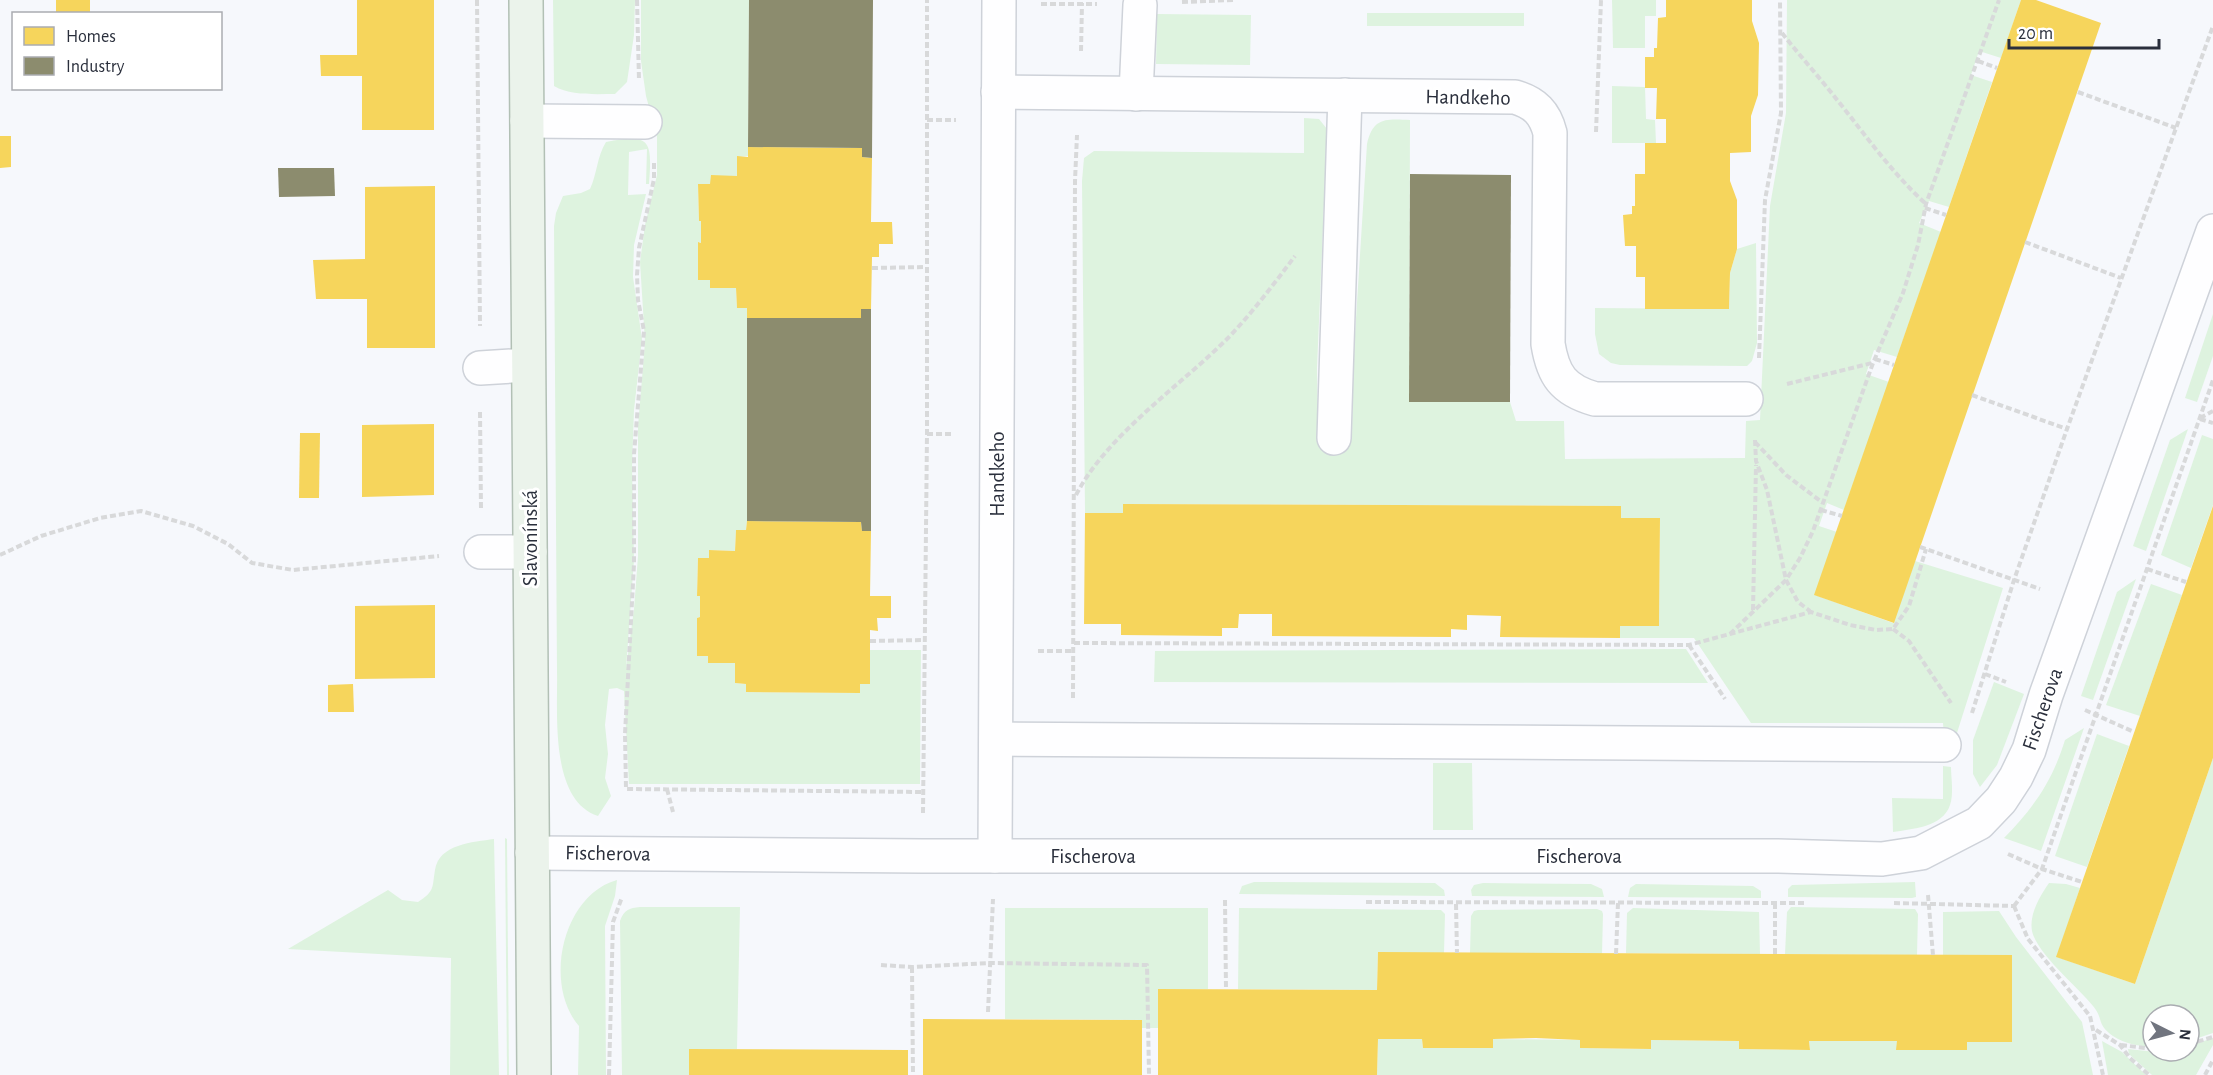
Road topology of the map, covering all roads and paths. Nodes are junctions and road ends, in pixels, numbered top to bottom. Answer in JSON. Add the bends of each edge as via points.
{"nodes":[{"id":1,"x":477,"y":0,"type":"edge"},
{"id":2,"x":526,"y":0,"type":"edge"},
{"id":3,"x":637,"y":0,"type":"edge"},
{"id":4,"x":927,"y":0,"type":"edge"},
{"id":5,"x":999,"y":0,"type":"edge"},
{"id":6,"x":1233,"y":0,"type":"edge"},
{"id":7,"x":1780,"y":0,"type":"edge"},
{"id":8,"x":2000,"y":0,"type":"edge"},
{"id":9,"x":1186,"y":1,"type":"edge"},
{"id":10,"x":1040,"y":4,"type":"dead end"},
{"id":11,"x":1140,"y":5,"type":"joint"},
{"id":12,"x":2213,"y":26,"type":"edge"},
{"id":13,"x":1780,"y":32,"type":"junction"},
{"id":14,"x":1081,"y":54,"type":"dead end"},
{"id":15,"x":1978,"y":61,"type":"junction"},
{"id":16,"x":1997,"y":68,"type":"dead end"},
{"id":17,"x":998,"y":92,"type":"junction"},
{"id":18,"x":2078,"y":92,"type":"dead end"},
{"id":19,"x":1136,"y":94,"type":"junction"},
{"id":20,"x":1345,"y":95,"type":"junction"},
{"id":21,"x":527,"y":121,"type":"junction"},
{"id":22,"x":645,"y":122,"type":"junction"},
{"id":23,"x":1078,"y":124,"type":"dead end"},
{"id":24,"x":2176,"y":128,"type":"junction"},
{"id":25,"x":1926,"y":206,"type":"junction"},
{"id":26,"x":1947,"y":215,"type":"dead end"},
{"id":27,"x":2213,"y":231,"type":"edge"},
{"id":28,"x":2025,"y":242,"type":"dead end"},
{"id":29,"x":1300,"y":249,"type":"dead end"},
{"id":30,"x":926,"y":267,"type":"junction"},
{"id":31,"x":872,"y":268,"type":"dead end"},
{"id":32,"x":2121,"y":278,"type":"junction"},
{"id":33,"x":1758,"y":361,"type":"dead end"},
{"id":34,"x":1874,"y":361,"type":"junction"},
{"id":35,"x":528,"y":365,"type":"junction"},
{"id":36,"x":1894,"y":365,"type":"dead end"},
{"id":37,"x":480,"y":368,"type":"junction"},
{"id":38,"x":2213,"y":380,"type":"edge"},
{"id":39,"x":1779,"y":385,"type":"dead end"},
{"id":40,"x":1972,"y":395,"type":"dead end"},
{"id":41,"x":1746,"y":399,"type":"dead end"},
{"id":42,"x":2213,"y":411,"type":"edge"},
{"id":43,"x":2199,"y":419,"type":"junction"},
{"id":44,"x":2213,"y":423,"type":"edge"},
{"id":45,"x":2067,"y":429,"type":"junction"},
{"id":46,"x":1334,"y":438,"type":"dead end"},
{"id":47,"x":1756,"y":461,"type":"junction"},
{"id":48,"x":1075,"y":497,"type":"junction"},
{"id":49,"x":1823,"y":504,"type":"junction"},
{"id":50,"x":1821,"y":510,"type":"junction"},
{"id":51,"x":1842,"y":516,"type":"dead end"},
{"id":52,"x":1920,"y":547,"type":"dead end"},
{"id":53,"x":1926,"y":549,"type":"junction"},
{"id":54,"x":481,"y":552,"type":"junction"},
{"id":55,"x":530,"y":552,"type":"junction"},
{"id":56,"x":0,"y":555,"type":"edge"},
{"id":57,"x":2147,"y":569,"type":"junction"},
{"id":58,"x":1786,"y":580,"type":"junction"},
{"id":59,"x":2014,"y":580,"type":"junction"},
{"id":60,"x":2186,"y":582,"type":"dead end"},
{"id":61,"x":1753,"y":611,"type":"junction"},
{"id":62,"x":1811,"y":612,"type":"junction"},
{"id":63,"x":1893,"y":629,"type":"junction"},
{"id":64,"x":1730,"y":634,"type":"junction"},
{"id":65,"x":926,"y":640,"type":"junction"},
{"id":66,"x":870,"y":641,"type":"dead end"},
{"id":67,"x":1074,"y":643,"type":"junction"},
{"id":68,"x":1689,"y":645,"type":"junction"},
{"id":69,"x":1029,"y":651,"type":"dead end"},
{"id":70,"x":1074,"y":651,"type":"junction"},
{"id":71,"x":1072,"y":703,"type":"dead end"},
{"id":72,"x":1728,"y":703,"type":"dead end"},
{"id":73,"x":1952,"y":705,"type":"dead end"},
{"id":74,"x":2096,"y":714,"type":"junction"},
{"id":75,"x":1971,"y":719,"type":"dead end"},
{"id":76,"x":2134,"y":732,"type":"dead end"},
{"id":77,"x":996,"y":740,"type":"junction"},
{"id":78,"x":1944,"y":745,"type":"dead end"},
{"id":79,"x":2001,"y":851,"type":"dead end"},
{"id":80,"x":532,"y":853,"type":"junction"},
{"id":81,"x":995,"y":856,"type":"junction"},
{"id":82,"x":2042,"y":869,"type":"junction"},
{"id":83,"x":2082,"y":882,"type":"dead end"},
{"id":84,"x":621,"y":899,"type":"dead end"},
{"id":85,"x":1225,"y":900,"type":"dead end"},
{"id":86,"x":993,"y":901,"type":"dead end"},
{"id":87,"x":1618,"y":903,"type":"junction"},
{"id":88,"x":2014,"y":906,"type":"junction"},
{"id":89,"x":1457,"y":953,"type":"dead end"},
{"id":90,"x":1616,"y":954,"type":"dead end"},
{"id":91,"x":1775,"y":954,"type":"dead end"},
{"id":92,"x":1933,"y":955,"type":"dead end"},
{"id":93,"x":989,"y":963,"type":"junction"},
{"id":94,"x":881,"y":965,"type":"dead end"},
{"id":95,"x":912,"y":967,"type":"junction"},
{"id":96,"x":1226,"y":989,"type":"dead end"},
{"id":97,"x":988,"y":1012,"type":"dead end"},
{"id":98,"x":2095,"y":1030,"type":"junction"},
{"id":99,"x":2120,"y":1045,"type":"junction"},
{"id":100,"x":2141,"y":1048,"type":"edge"},
{"id":101,"x":2213,"y":1060,"type":"edge"},
{"id":102,"x":534,"y":1075,"type":"edge"},
{"id":103,"x":609,"y":1075,"type":"edge"},
{"id":104,"x":913,"y":1075,"type":"edge"},
{"id":105,"x":1149,"y":1075,"type":"edge"},
{"id":106,"x":2103,"y":1075,"type":"edge"},
{"id":107,"x":2149,"y":1075,"type":"edge"},
{"id":108,"x":2205,"y":1075,"type":"edge"}],
"edges":[{"from":1,"to":37,"type":"path"},
{"from":2,"to":21,"type":"main road","name":"Slavonínská"},
{"from":3,"to":22,"type":"path","via":[[638,76]]},
{"from":4,"to":30,"type":"path"},
{"from":5,"to":17,"type":"street","name":"Handkeho"},
{"from":6,"to":9,"type":"path"},
{"from":7,"to":13,"type":"path"},
{"from":8,"to":15,"type":"path"},
{"from":9,"to":11,"type":"path"},
{"from":10,"to":14,"type":"path","via":[[1082,3]]},
{"from":11,"to":19,"type":"street"},
{"from":12,"to":24,"type":"path"},
{"from":13,"to":25,"type":"path","via":[[1904,185]]},
{"from":13,"to":33,"type":"path","via":[[1781,113],[1765,200]]},
{"from":15,"to":16,"type":"path"},
{"from":15,"to":25,"type":"path"},
{"from":17,"to":19,"type":"street","name":"Handkeho"},
{"from":17,"to":77,"type":"street","name":"Handkeho"},
{"from":18,"to":24,"type":"path"},
{"from":19,"to":20,"type":"street","name":"Handkeho"},
{"from":20,"to":41,"type":"street","name":"Handkeho","via":[[1515,97],[1529,101],[1546,119],[1550,133],[1548,344],[1552,365],[1562,381],[1572,390],[1595,399]]},
{"from":20,"to":46,"type":"street"},
{"from":21,"to":22,"type":"street"},
{"from":21,"to":35,"type":"main road","name":"Slavonínská"},
{"from":22,"to":65,"type":"path","via":[[655,146],[654,179],[637,275],[644,331],[634,454],[626,789],[923,792]]},
{"from":23,"to":48,"type":"path"},
{"from":24,"to":32,"type":"path"},
{"from":25,"to":26,"type":"path"},
{"from":25,"to":34,"type":"path","via":[[1903,293]]},
{"from":27,"to":81,"type":"street","name":"Fischerova","via":[[2029,750],[2001,800],[1979,823],[1921,853],[1882,859]]},
{"from":28,"to":32,"type":"path"},
{"from":29,"to":48,"type":"path","via":[[1229,336],[1117,440],[1086,475]]},
{"from":30,"to":31,"type":"path"},
{"from":30,"to":65,"type":"path"},
{"from":32,"to":45,"type":"path"},
{"from":34,"to":36,"type":"path"},
{"from":34,"to":39,"type":"path"},
{"from":34,"to":49,"type":"path"},
{"from":35,"to":37,"type":"street"},
{"from":35,"to":55,"type":"main road","name":"Slavonínská"},
{"from":37,"to":54,"type":"path"},
{"from":38,"to":43,"type":"path"},
{"from":40,"to":45,"type":"path"},
{"from":42,"to":43,"type":"path"},
{"from":43,"to":44,"type":"path"},
{"from":43,"to":57,"type":"path"},
{"from":45,"to":59,"type":"path"},
{"from":47,"to":49,"type":"path","via":[[1755,442],[1786,475]]},
{"from":47,"to":58,"type":"path","via":[[1767,490]]},
{"from":47,"to":61,"type":"path"},
{"from":48,"to":67,"type":"path"},
{"from":49,"to":50,"type":"path"},
{"from":50,"to":51,"type":"path"},
{"from":50,"to":58,"type":"path"},
{"from":52,"to":53,"type":"path"},
{"from":53,"to":59,"type":"path"},
{"from":53,"to":63,"type":"path","via":[[1909,606]]},
{"from":54,"to":55,"type":"street"},
{"from":54,"to":56,"type":"path","via":[[293,570],[252,562],[193,526],[141,511],[41,536]]},
{"from":55,"to":80,"type":"main road","name":"Slavonínská"},
{"from":57,"to":60,"type":"path"},
{"from":57,"to":74,"type":"path"},
{"from":58,"to":61,"type":"path"},
{"from":58,"to":62,"type":"path","via":[[1798,602]]},
{"from":59,"to":75,"type":"path"},
{"from":61,"to":64,"type":"path"},
{"from":62,"to":63,"type":"path","via":[[1850,625]]},
{"from":62,"to":64,"type":"path"},
{"from":63,"to":73,"type":"path","via":[[1909,641]]},
{"from":64,"to":68,"type":"path"},
{"from":65,"to":66,"type":"path"},
{"from":67,"to":68,"type":"path"},
{"from":67,"to":70,"type":"path"},
{"from":68,"to":72,"type":"path"},
{"from":69,"to":70,"type":"path"},
{"from":70,"to":71,"type":"path"},
{"from":74,"to":76,"type":"path"},
{"from":74,"to":82,"type":"path"},
{"from":77,"to":78,"type":"street"},
{"from":77,"to":81,"type":"street","name":"Handkeho"},
{"from":79,"to":82,"type":"path"},
{"from":80,"to":81,"type":"street","name":"Fischerova"},
{"from":80,"to":102,"type":"main road","name":"Slavonínská"},
{"from":82,"to":83,"type":"path"},
{"from":82,"to":88,"type":"path"},
{"from":84,"to":103,"type":"path","via":[[613,922]]},
{"from":85,"to":96,"type":"path"},
{"from":86,"to":93,"type":"path"},
{"from":87,"to":89,"type":"path","via":[[1456,904]]},
{"from":87,"to":90,"type":"path"},
{"from":87,"to":91,"type":"path","via":[[1775,903]]},
{"from":88,"to":92,"type":"path","via":[[1929,904]]},
{"from":88,"to":98,"type":"path","via":[[2028,939],[2091,1016]]},
{"from":93,"to":95,"type":"path"},
{"from":93,"to":97,"type":"path"},
{"from":93,"to":105,"type":"path","via":[[1147,965]]},
{"from":94,"to":95,"type":"path"},
{"from":95,"to":104,"type":"path"},
{"from":98,"to":99,"type":"path"},
{"from":98,"to":106,"type":"path"},
{"from":99,"to":100,"type":"path"},
{"from":99,"to":107,"type":"path"},
{"from":101,"to":108,"type":"path"}]}
